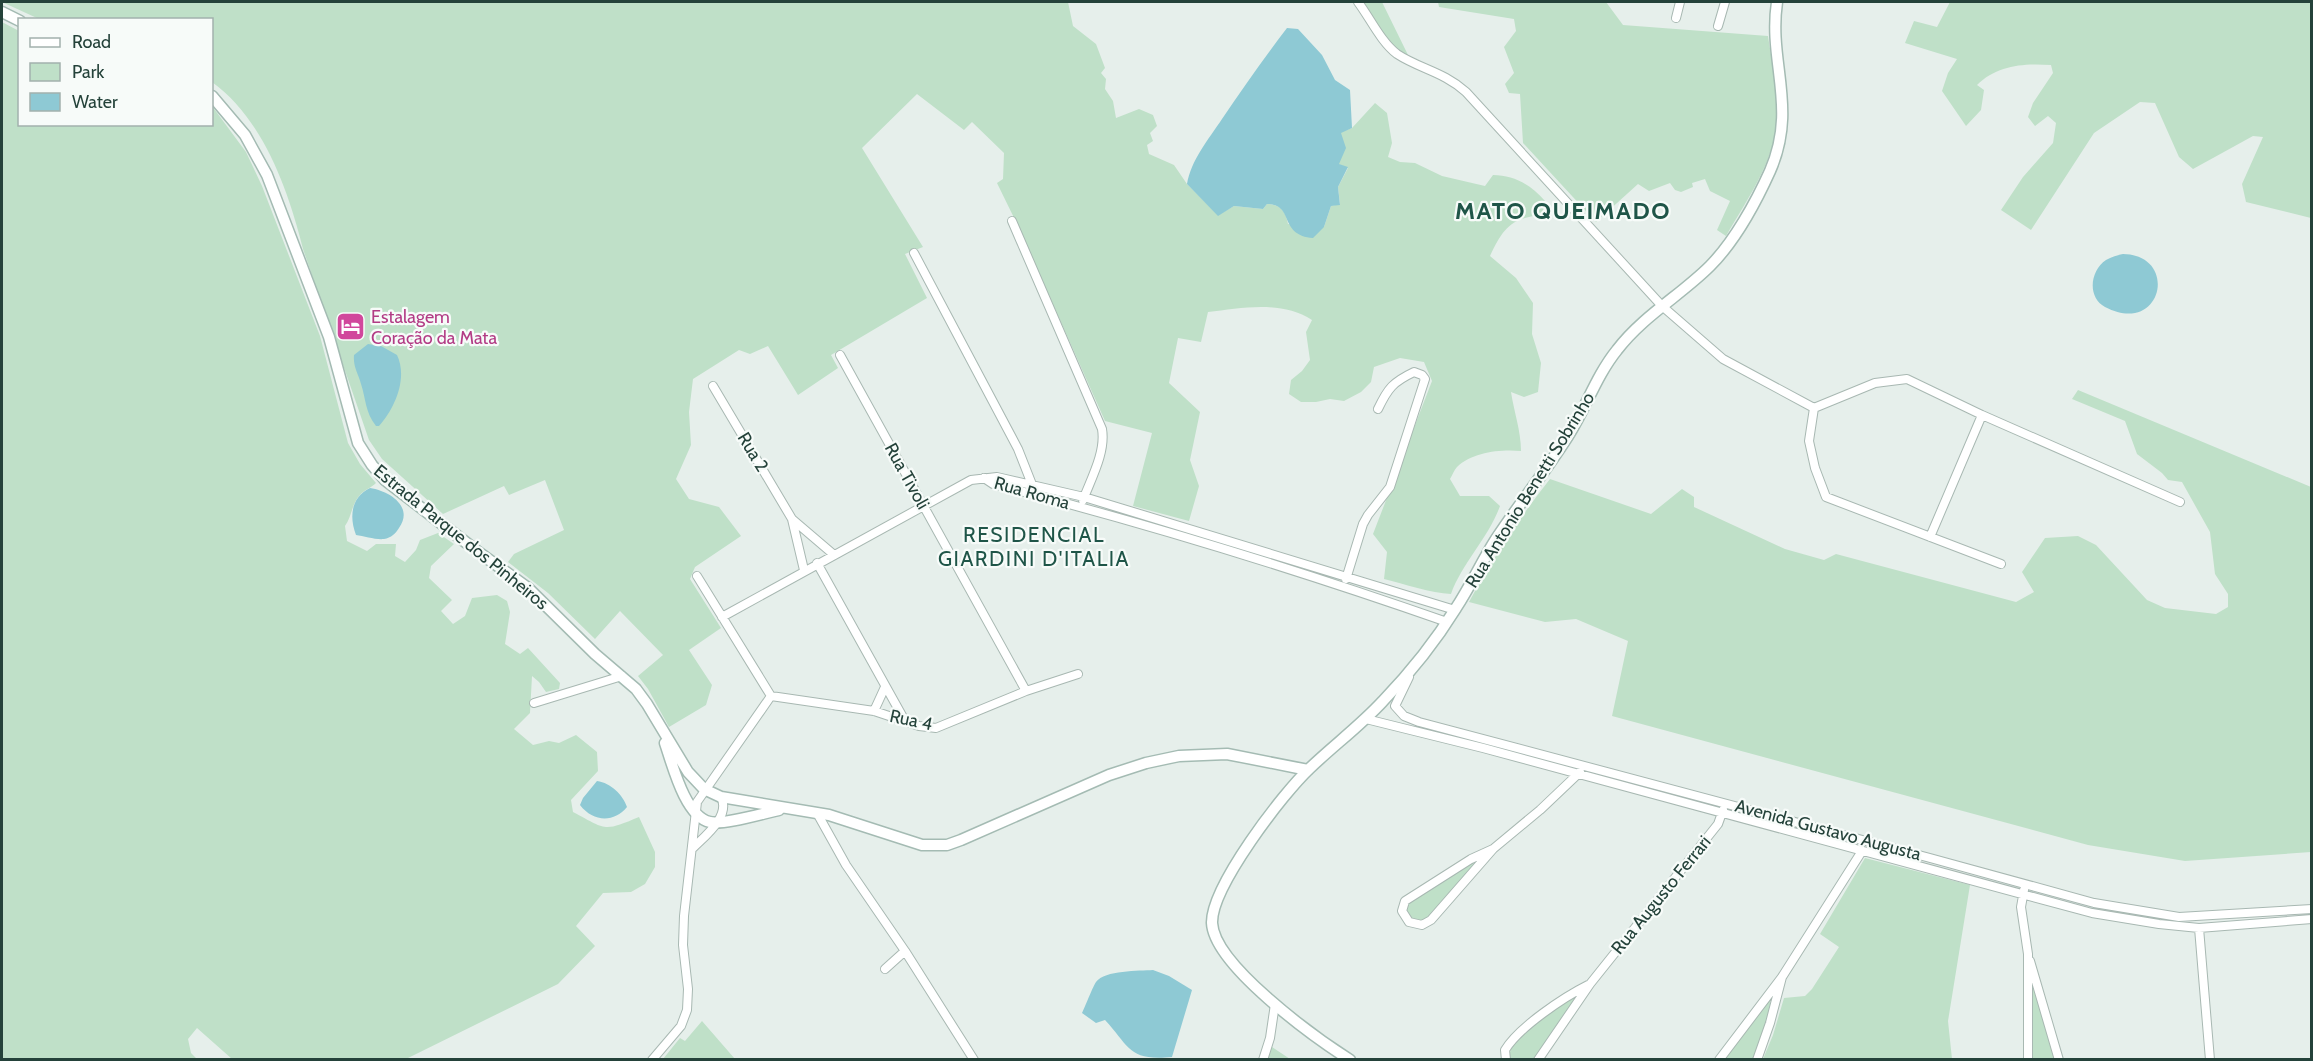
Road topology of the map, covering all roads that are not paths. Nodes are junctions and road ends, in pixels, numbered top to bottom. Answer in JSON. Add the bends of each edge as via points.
{"nodes":[{"id":1,"x":1358,"y":2,"type":"edge"},
{"id":2,"x":1680,"y":2,"type":"edge"},
{"id":3,"x":1725,"y":2,"type":"edge"},
{"id":4,"x":1777,"y":2,"type":"edge"},
{"id":5,"x":2,"y":12,"type":"edge"},
{"id":6,"x":1676,"y":18,"type":"dead end"},
{"id":7,"x":18,"y":20,"type":"edge"},
{"id":8,"x":1718,"y":26,"type":"dead end"},
{"id":9,"x":213,"y":97,"type":"edge"},
{"id":10,"x":1012,"y":221,"type":"dead end"},
{"id":11,"x":914,"y":253,"type":"dead end"},
{"id":12,"x":1662,"y":306,"type":"junction"},
{"id":13,"x":840,"y":356,"type":"dead end"},
{"id":14,"x":713,"y":386,"type":"dead end"},
{"id":15,"x":1814,"y":408,"type":"junction"},
{"id":16,"x":1378,"y":409,"type":"dead end"},
{"id":17,"x":1982,"y":415,"type":"junction"},
{"id":18,"x":984,"y":478,"type":"junction"},
{"id":19,"x":1033,"y":484,"type":"junction"},
{"id":20,"x":1034,"y":494,"type":"junction"},
{"id":21,"x":1084,"y":497,"type":"junction"},
{"id":22,"x":2180,"y":502,"type":"dead end"},
{"id":23,"x":924,"y":506,"type":"junction"},
{"id":24,"x":1080,"y":507,"type":"junction"},
{"id":25,"x":792,"y":519,"type":"junction"},
{"id":26,"x":1930,"y":537,"type":"junction"},
{"id":27,"x":1265,"y":551,"type":"junction"},
{"id":28,"x":833,"y":554,"type":"junction"},
{"id":29,"x":1262,"y":561,"type":"junction"},
{"id":30,"x":817,"y":563,"type":"junction"},
{"id":31,"x":2001,"y":564,"type":"dead end"},
{"id":32,"x":804,"y":570,"type":"junction"},
{"id":33,"x":697,"y":576,"type":"dead end"},
{"id":34,"x":1347,"y":576,"type":"junction"},
{"id":35,"x":1344,"y":586,"type":"junction"},
{"id":36,"x":1455,"y":610,"type":"junction"},
{"id":37,"x":722,"y":617,"type":"junction"},
{"id":38,"x":1447,"y":622,"type":"junction"},
{"id":39,"x":1414,"y":668,"type":"junction"},
{"id":40,"x":1078,"y":674,"type":"dead end"},
{"id":41,"x":622,"y":676,"type":"junction"},
{"id":42,"x":885,"y":687,"type":"junction"},
{"id":43,"x":1026,"y":691,"type":"junction"},
{"id":44,"x":771,"y":696,"type":"junction"},
{"id":45,"x":534,"y":703,"type":"dead end"},
{"id":46,"x":874,"y":711,"type":"junction"},
{"id":47,"x":656,"y":719,"type":"junction"},
{"id":48,"x":1366,"y":719,"type":"junction"},
{"id":49,"x":905,"y":721,"type":"junction"},
{"id":50,"x":1585,"y":765,"type":"junction"},
{"id":51,"x":1308,"y":770,"type":"junction"},
{"id":52,"x":1579,"y":773,"type":"junction"},
{"id":53,"x":704,"y":789,"type":"junction"},
{"id":54,"x":721,"y":797,"type":"junction"},
{"id":55,"x":1725,"y":803,"type":"junction"},
{"id":56,"x":785,"y":809,"type":"junction"},
{"id":57,"x":695,"y":811,"type":"junction"},
{"id":58,"x":817,"y":813,"type":"junction"},
{"id":59,"x":1722,"y":814,"type":"junction"},
{"id":60,"x":718,"y":822,"type":"junction"},
{"id":61,"x":693,"y":848,"type":"junction"},
{"id":62,"x":1493,"y":849,"type":"junction"},
{"id":63,"x":1862,"y":851,"type":"junction"},
{"id":64,"x":2025,"y":885,"type":"junction"},
{"id":65,"x":2023,"y":894,"type":"junction"},
{"id":66,"x":2312,"y":909,"type":"edge"},
{"id":67,"x":2312,"y":919,"type":"edge"},
{"id":68,"x":2199,"y":928,"type":"junction"},
{"id":69,"x":904,"y":951,"type":"junction"},
{"id":70,"x":2028,"y":954,"type":"junction"},
{"id":71,"x":885,"y":969,"type":"dead end"},
{"id":72,"x":1782,"y":977,"type":"junction"},
{"id":73,"x":1590,"y":984,"type":"junction"},
{"id":74,"x":1275,"y":1004,"type":"junction"},
{"id":75,"x":652,"y":1059,"type":"edge"},
{"id":76,"x":974,"y":1059,"type":"edge"},
{"id":77,"x":1263,"y":1059,"type":"edge"},
{"id":78,"x":1350,"y":1059,"type":"edge"},
{"id":79,"x":1506,"y":1059,"type":"edge"},
{"id":80,"x":1538,"y":1059,"type":"edge"},
{"id":81,"x":1719,"y":1059,"type":"edge"},
{"id":82,"x":1757,"y":1059,"type":"edge"},
{"id":83,"x":2028,"y":1059,"type":"edge"},
{"id":84,"x":2059,"y":1059,"type":"edge"},
{"id":85,"x":2210,"y":1059,"type":"edge"}],
"edges":[{"from":1,"to":12,"type":"street","via":[[1396,53],[1446,77],[1466,92]]},
{"from":2,"to":6,"type":"street"},
{"from":3,"to":8,"type":"street"},
{"from":4,"to":12,"type":"street","name":"Rua Antonio Benetti Sobrinho","via":[[1776,39],[1784,113],[1770,170],[1721,254]]},
{"from":5,"to":7,"type":"street"},
{"from":9,"to":41,"type":"street","name":"Estrada Parque dos Pinheiros","via":[[245,135],[279,201],[329,337],[352,427],[364,456],[385,480],[528,588]]},
{"from":10,"to":21,"type":"street","via":[[1102,429],[1101,449]]},
{"from":11,"to":19,"type":"street"},
{"from":12,"to":15,"type":"street","via":[[1723,359]]},
{"from":12,"to":36,"type":"street","name":"Rua Antonio Benetti Sobrinho","via":[[1615,352],[1570,434],[1499,534]]},
{"from":13,"to":23,"type":"street","name":"Rua Tivoli"},
{"from":14,"to":25,"type":"street","name":"Rua 2"},
{"from":15,"to":17,"type":"street","via":[[1875,383],[1907,379]]},
{"from":15,"to":26,"type":"street","via":[[1809,441],[1826,497]]},
{"from":16,"to":34,"type":"street","via":[[1392,385],[1414,372],[1425,379],[1390,487],[1363,524]]},
{"from":17,"to":22,"type":"street"},
{"from":17,"to":26,"type":"street"},
{"from":18,"to":19,"type":"street","name":"Rua Roma"},
{"from":18,"to":20,"type":"street","name":"Rua Roma"},
{"from":18,"to":23,"type":"street","via":[[971,480]]},
{"from":19,"to":20,"type":"street"},
{"from":19,"to":21,"type":"street","name":"Rua Roma"},
{"from":20,"to":24,"type":"street","name":"Rua Roma"},
{"from":21,"to":24,"type":"street"},
{"from":21,"to":27,"type":"street","name":"Rua Roma"},
{"from":23,"to":28,"type":"street"},
{"from":23,"to":43,"type":"street","name":"Rua Tivoli"},
{"from":24,"to":29,"type":"street","name":"Rua Roma"},
{"from":25,"to":28,"type":"street","name":"Rua 2"},
{"from":25,"to":32,"type":"street","name":"Rua 2"},
{"from":26,"to":31,"type":"street"},
{"from":27,"to":29,"type":"street"},
{"from":27,"to":34,"type":"street","name":"Rua Roma"},
{"from":28,"to":30,"type":"street"},
{"from":29,"to":35,"type":"street","name":"Rua Roma"},
{"from":30,"to":32,"type":"street"},
{"from":30,"to":42,"type":"street"},
{"from":32,"to":37,"type":"street"},
{"from":33,"to":37,"type":"street"},
{"from":34,"to":35,"type":"street"},
{"from":34,"to":36,"type":"street","name":"Rua Roma"},
{"from":35,"to":38,"type":"street","name":"Rua Roma"},
{"from":36,"to":38,"type":"street","name":"Rua Antonio Benetti Sobrinho"},
{"from":37,"to":44,"type":"street"},
{"from":38,"to":39,"type":"street","name":"Rua Antonio Benetti Sobrinho"},
{"from":39,"to":48,"type":"street","name":"Rua Antonio Benetti Sobrinho"},
{"from":39,"to":50,"type":"street","name":"Avenida Gustavo Augusta","via":[[1395,706],[1404,716]]},
{"from":40,"to":43,"type":"street","name":"Rua 4"},
{"from":41,"to":45,"type":"street"},
{"from":41,"to":47,"type":"street","name":"Estrada Parque dos Pinheiros","via":[[642,696]]},
{"from":42,"to":46,"type":"street"},
{"from":42,"to":49,"type":"street"},
{"from":43,"to":49,"type":"street","name":"Rua 4","via":[[936,728]]},
{"from":44,"to":46,"type":"street","name":"Rua 4"},
{"from":44,"to":53,"type":"street"},
{"from":46,"to":49,"type":"street","name":"Rua 4"},
{"from":47,"to":53,"type":"street","name":"Estrada Parque dos Pinheiros","via":[[688,772]]},
{"from":47,"to":57,"type":"street","name":"Estrada Parque dos Pinheiros","via":[[682,789]]},
{"from":48,"to":51,"type":"street","name":"Rua Antonio Benetti Sobrinho"},
{"from":48,"to":52,"type":"street","name":"Avenida Gustavo Augusta"},
{"from":50,"to":52,"type":"street"},
{"from":50,"to":55,"type":"street","name":"Avenida Gustavo Augusta"},
{"from":51,"to":58,"type":"street","name":"Estrada Parque dos Pinheiros","via":[[1227,754],[1179,756],[1109,775],[961,840],[936,846]]},
{"from":51,"to":74,"type":"street","name":"Rua Antonio Benetti Sobrinho","via":[[1270,815],[1235,866],[1213,910],[1212,923],[1221,950]]},
{"from":52,"to":59,"type":"street","name":"Avenida Gustavo Augusta"},
{"from":52,"to":62,"type":"street"},
{"from":53,"to":54,"type":"street","name":"Estrada Parque dos Pinheiros"},
{"from":53,"to":57,"type":"street"},
{"from":54,"to":56,"type":"street","name":"Estrada Parque dos Pinheiros"},
{"from":54,"to":60,"type":"street","via":[[724,805]]},
{"from":55,"to":59,"type":"street","name":"Rua Augusto Ferrari"},
{"from":55,"to":64,"type":"street","name":"Avenida Gustavo Augusta"},
{"from":56,"to":58,"type":"street","name":"Estrada Parque dos Pinheiros"},
{"from":56,"to":60,"type":"street","name":"Estrada Parque dos Pinheiros"},
{"from":57,"to":60,"type":"street","via":[[704,819]]},
{"from":57,"to":61,"type":"street"},
{"from":58,"to":69,"type":"street","via":[[846,865]]},
{"from":59,"to":63,"type":"street","name":"Avenida Gustavo Augusta"},
{"from":59,"to":73,"type":"street","name":"Rua Augusto Ferrari"},
{"from":60,"to":61,"type":"street"},
{"from":61,"to":75,"type":"street","via":[[683,930],[687,1010],[681,1026]]},
{"from":62,"to":62,"type":"street","via":[[1405,901],[1401,911],[1409,922],[1418,926],[1431,920]]},
{"from":63,"to":65,"type":"street","name":"Avenida Gustavo Augusta"},
{"from":63,"to":72,"type":"street"},
{"from":64,"to":65,"type":"street"},
{"from":64,"to":66,"type":"street","name":"Avenida Gustavo Augusta","via":[[2172,917]]},
{"from":65,"to":68,"type":"street","name":"Avenida Gustavo Augusta","via":[[2092,913]]},
{"from":65,"to":70,"type":"street","via":[[2021,907]]},
{"from":67,"to":68,"type":"street","name":"Avenida Gustavo Augusta"},
{"from":68,"to":85,"type":"street"},
{"from":69,"to":71,"type":"street"},
{"from":69,"to":76,"type":"street"},
{"from":70,"to":83,"type":"street"},
{"from":70,"to":84,"type":"street"},
{"from":72,"to":81,"type":"street"},
{"from":72,"to":82,"type":"street"},
{"from":73,"to":79,"type":"street","name":"Rua Augusto Ferrari","via":[[1558,1002],[1518,1035],[1505,1050]]},
{"from":73,"to":80,"type":"street","name":"Rua Augusto Ferrari"},
{"from":74,"to":77,"type":"street"},
{"from":74,"to":78,"type":"street","name":"Rua Antonio Benetti Sobrinho"}]}
